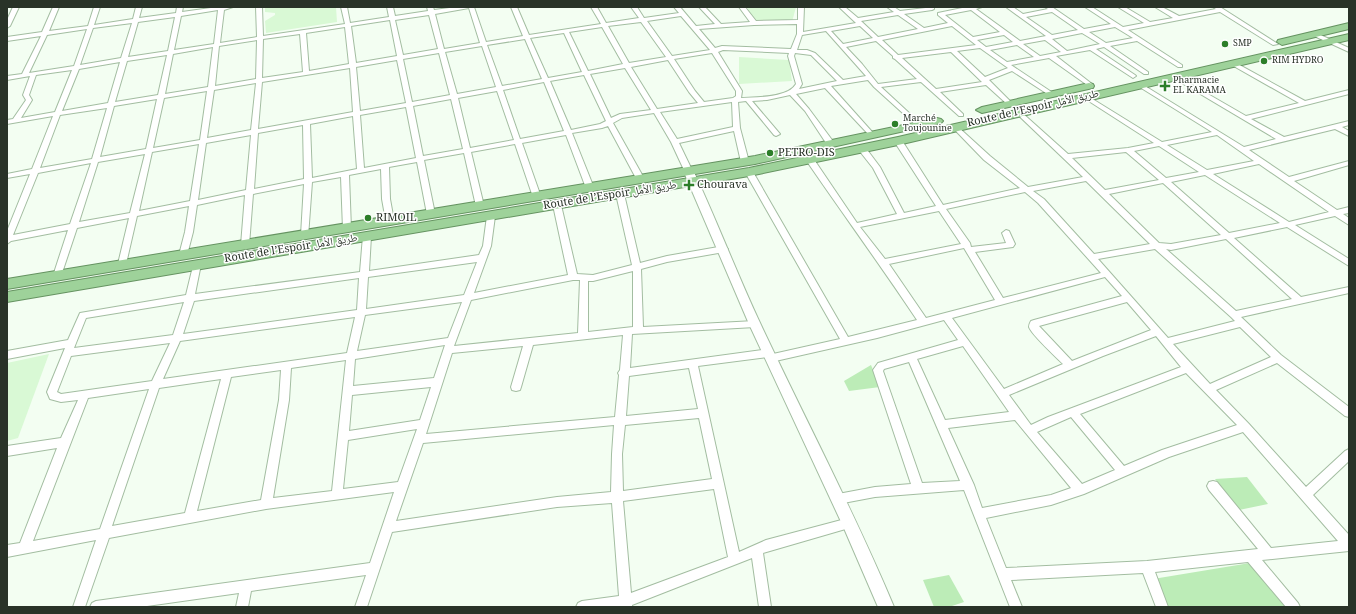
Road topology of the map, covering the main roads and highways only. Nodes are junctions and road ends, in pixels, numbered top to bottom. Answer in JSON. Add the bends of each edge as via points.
{"nodes":[{"id":1,"x":1349,"y":26,"type":"edge"},
{"id":2,"x":1349,"y":37,"type":"edge"},
{"id":3,"x":1177,"y":71,"type":"junction"},
{"id":4,"x":1137,"y":80,"type":"junction"},
{"id":5,"x":1088,"y":91,"type":"junction"},
{"id":6,"x":1014,"y":108,"type":"junction"},
{"id":7,"x":747,"y":167,"type":"junction"},
{"id":8,"x":7,"y":284,"type":"edge"},
{"id":9,"x":7,"y":297,"type":"edge"}],
"edges":[{"from":1,"to":3,"type":"highway","name":"Route de l’Espoir طريق الأمل"},
{"from":2,"to":3,"type":"highway","name":"Route de l’Espoir طريق الأمل","via":[[1232,63]]},
{"from":3,"to":4,"type":"highway","name":"Route de l’Espoir طريق الأمل"},
{"from":3,"to":4,"type":"highway","name":"Route de l’Espoir طريق الأمل","via":[[1146,73]]},
{"from":4,"to":5,"type":"highway","name":"Route de l’Espoir طريق الأمل"},
{"from":5,"to":6,"type":"highway","name":"Route de l’Espoir طريق الأمل"},
{"from":5,"to":6,"type":"highway","name":"Route de l’Espoir طريق الأمل","via":[[1051,94]]},
{"from":6,"to":7,"type":"highway","name":"Route de l’Espoir طريق الأمل","via":[[961,115],[832,144]]},
{"from":6,"to":7,"type":"highway","name":"Route de l’Espoir طريق الأمل","via":[[954,127],[862,149],[810,160]]},
{"from":7,"to":8,"type":"highway","name":"Route de l’Espoir طريق الأمل","via":[[688,170],[641,180]]},
{"from":7,"to":9,"type":"highway","name":"Route de l’Espoir طريق الأمل","via":[[693,183]]}]}
